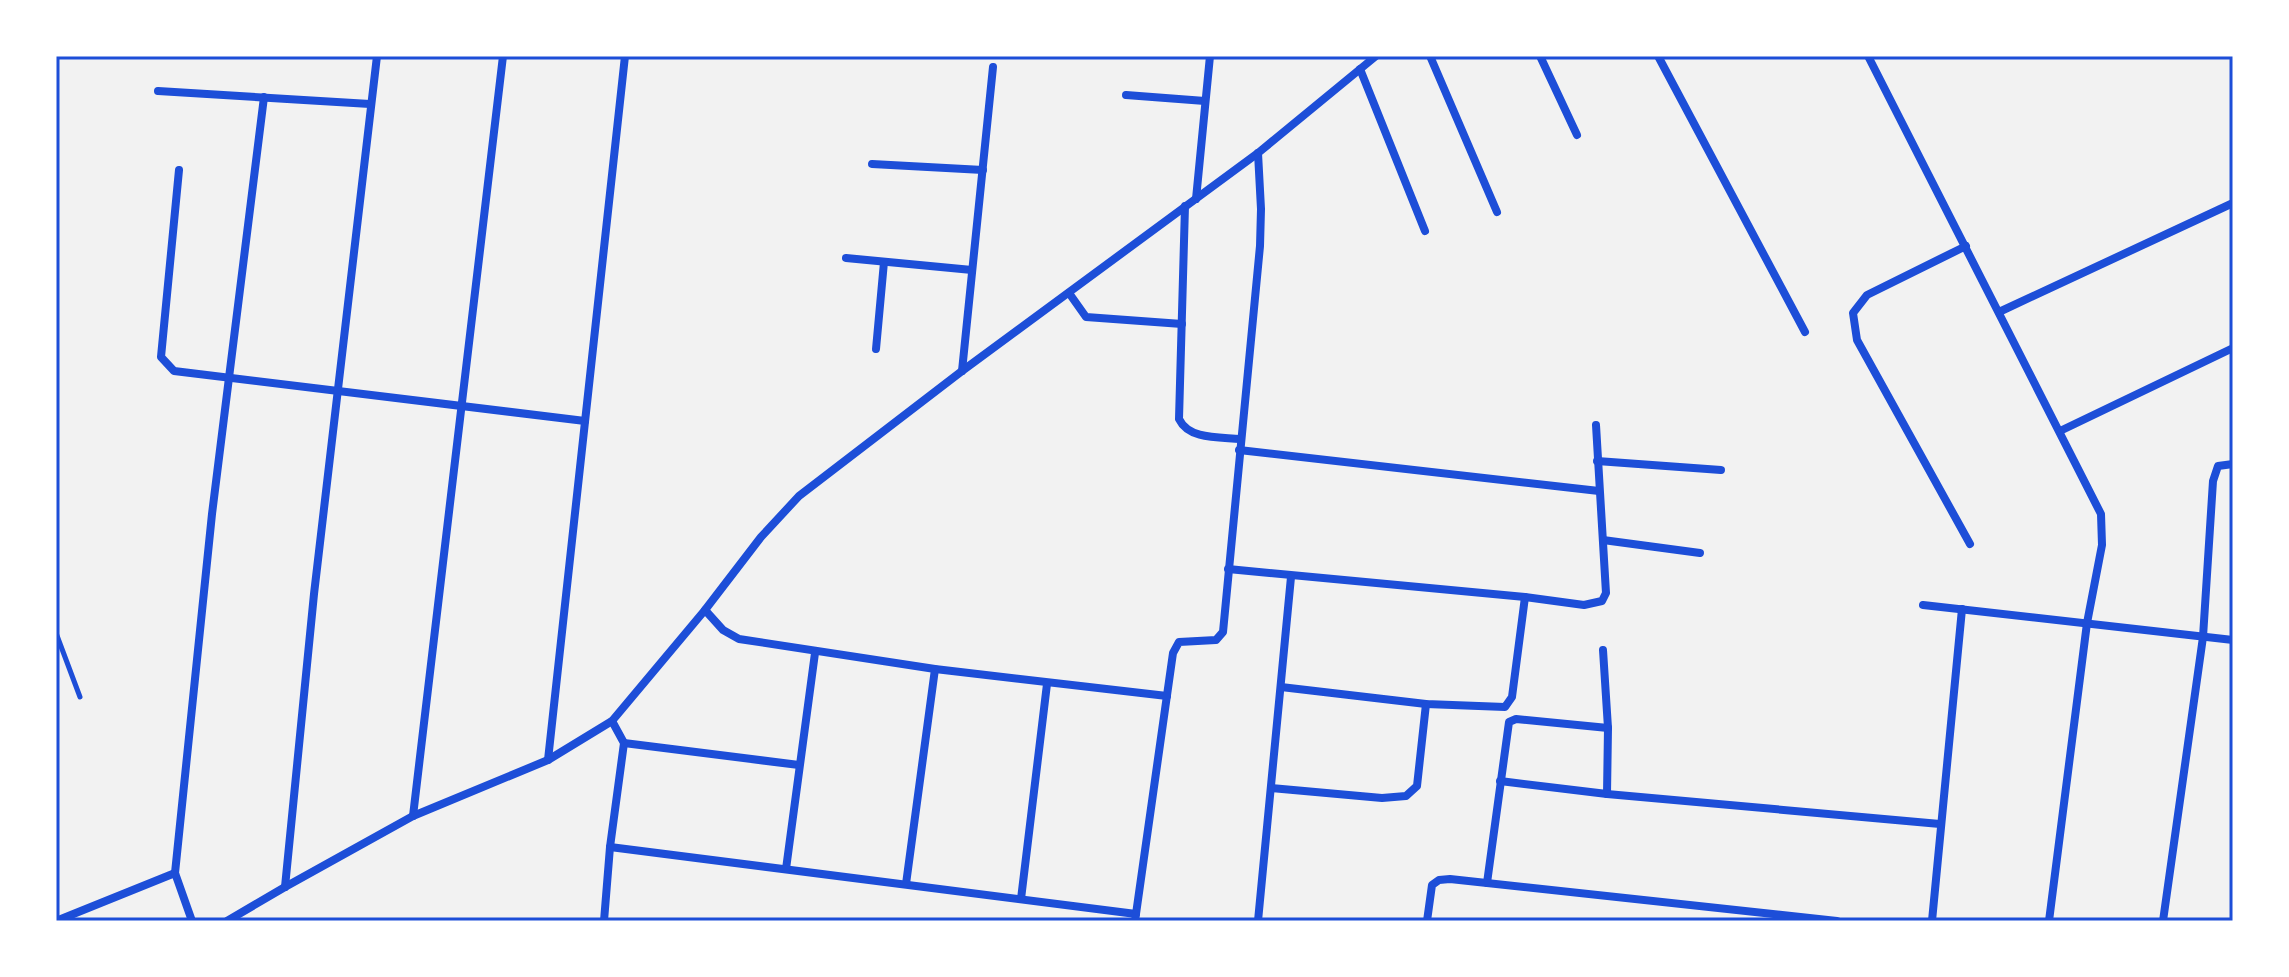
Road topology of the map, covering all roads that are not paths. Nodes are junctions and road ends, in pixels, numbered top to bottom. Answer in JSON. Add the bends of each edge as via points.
{"nodes":[{"id":1,"x":377,"y":56,"type":"edge"},
{"id":2,"x":503,"y":56,"type":"edge"},
{"id":3,"x":625,"y":56,"type":"edge"},
{"id":4,"x":1210,"y":56,"type":"edge"},
{"id":5,"x":1376,"y":56,"type":"edge"},
{"id":6,"x":1430,"y":56,"type":"edge"},
{"id":7,"x":1540,"y":56,"type":"edge"},
{"id":8,"x":1658,"y":56,"type":"edge"},
{"id":9,"x":1868,"y":56,"type":"edge"},
{"id":10,"x":993,"y":67,"type":"dead end"},
{"id":11,"x":1360,"y":69,"type":"junction"},
{"id":12,"x":158,"y":91,"type":"dead end"},
{"id":13,"x":1126,"y":95,"type":"dead end"},
{"id":14,"x":264,"y":97,"type":"junction"},
{"id":15,"x":1205,"y":101,"type":"junction"},
{"id":16,"x":370,"y":104,"type":"junction"},
{"id":17,"x":1577,"y":135,"type":"dead end"},
{"id":18,"x":1258,"y":153,"type":"junction"},
{"id":19,"x":872,"y":164,"type":"dead end"},
{"id":20,"x":179,"y":170,"type":"dead end"},
{"id":21,"x":983,"y":170,"type":"junction"},
{"id":22,"x":1196,"y":199,"type":"junction"},
{"id":23,"x":2233,"y":203,"type":"edge"},
{"id":24,"x":1185,"y":206,"type":"junction"},
{"id":25,"x":1497,"y":212,"type":"dead end"},
{"id":26,"x":1425,"y":231,"type":"dead end"},
{"id":27,"x":1966,"y":246,"type":"junction"},
{"id":28,"x":846,"y":258,"type":"dead end"},
{"id":29,"x":884,"y":262,"type":"junction"},
{"id":30,"x":972,"y":270,"type":"junction"},
{"id":31,"x":1069,"y":293,"type":"junction"},
{"id":32,"x":1999,"y":312,"type":"junction"},
{"id":33,"x":1182,"y":324,"type":"junction"},
{"id":34,"x":1805,"y":332,"type":"dead end"},
{"id":35,"x":2233,"y":348,"type":"edge"},
{"id":36,"x":876,"y":349,"type":"dead end"},
{"id":37,"x":962,"y":371,"type":"junction"},
{"id":38,"x":229,"y":377,"type":"junction"},
{"id":39,"x":338,"y":390,"type":"junction"},
{"id":40,"x":461,"y":407,"type":"junction"},
{"id":41,"x":585,"y":421,"type":"junction"},
{"id":42,"x":1596,"y":425,"type":"dead end"},
{"id":43,"x":2060,"y":431,"type":"junction"},
{"id":44,"x":1240,"y":439,"type":"junction"},
{"id":45,"x":1239,"y":450,"type":"junction"},
{"id":46,"x":1597,"y":461,"type":"junction"},
{"id":47,"x":2233,"y":464,"type":"edge"},
{"id":48,"x":1721,"y":470,"type":"dead end"},
{"id":49,"x":1599,"y":491,"type":"junction"},
{"id":50,"x":1603,"y":540,"type":"junction"},
{"id":51,"x":1970,"y":544,"type":"dead end"},
{"id":52,"x":1700,"y":553,"type":"dead end"},
{"id":53,"x":1228,"y":569,"type":"junction"},
{"id":54,"x":1291,"y":577,"type":"junction"},
{"id":55,"x":1525,"y":597,"type":"junction"},
{"id":56,"x":1923,"y":605,"type":"dead end"},
{"id":57,"x":1962,"y":609,"type":"junction"},
{"id":58,"x":705,"y":610,"type":"junction"},
{"id":59,"x":2087,"y":623,"type":"junction"},
{"id":60,"x":56,"y":633,"type":"edge"},
{"id":61,"x":2203,"y":637,"type":"junction"},
{"id":62,"x":2233,"y":640,"type":"edge"},
{"id":63,"x":1603,"y":650,"type":"dead end"},
{"id":64,"x":815,"y":653,"type":"junction"},
{"id":65,"x":935,"y":669,"type":"junction"},
{"id":66,"x":1047,"y":684,"type":"junction"},
{"id":67,"x":1281,"y":687,"type":"junction"},
{"id":68,"x":1167,"y":696,"type":"junction"},
{"id":69,"x":80,"y":697,"type":"dead end"},
{"id":70,"x":1426,"y":704,"type":"junction"},
{"id":71,"x":612,"y":721,"type":"junction"},
{"id":72,"x":1608,"y":728,"type":"junction"},
{"id":73,"x":624,"y":743,"type":"junction"},
{"id":74,"x":548,"y":760,"type":"junction"},
{"id":75,"x":799,"y":765,"type":"junction"},
{"id":76,"x":1500,"y":781,"type":"junction"},
{"id":77,"x":1271,"y":788,"type":"junction"},
{"id":78,"x":1607,"y":794,"type":"junction"},
{"id":79,"x":413,"y":816,"type":"junction"},
{"id":80,"x":1940,"y":824,"type":"junction"},
{"id":81,"x":610,"y":847,"type":"junction"},
{"id":82,"x":786,"y":869,"type":"junction"},
{"id":83,"x":175,"y":873,"type":"junction"},
{"id":84,"x":1487,"y":883,"type":"junction"},
{"id":85,"x":906,"y":884,"type":"junction"},
{"id":86,"x":285,"y":887,"type":"junction"},
{"id":87,"x":1021,"y":899,"type":"junction"},
{"id":88,"x":1136,"y":918,"type":"edge"},
{"id":89,"x":56,"y":921,"type":"edge"},
{"id":90,"x":192,"y":921,"type":"edge"},
{"id":91,"x":227,"y":921,"type":"edge"},
{"id":92,"x":604,"y":921,"type":"edge"},
{"id":93,"x":1258,"y":921,"type":"edge"},
{"id":94,"x":1427,"y":921,"type":"edge"},
{"id":95,"x":1837,"y":921,"type":"edge"},
{"id":96,"x":1932,"y":921,"type":"edge"},
{"id":97,"x":2049,"y":921,"type":"edge"},
{"id":98,"x":2163,"y":921,"type":"edge"}],
"edges":[{"from":1,"to":16,"type":"street"},
{"from":2,"to":40,"type":"street"},
{"from":3,"to":41,"type":"street"},
{"from":4,"to":15,"type":"street"},
{"from":5,"to":11,"type":"street"},
{"from":6,"to":25,"type":"street"},
{"from":7,"to":17,"type":"street"},
{"from":8,"to":34,"type":"street"},
{"from":9,"to":27,"type":"street"},
{"from":10,"to":21,"type":"street"},
{"from":11,"to":18,"type":"street"},
{"from":11,"to":26,"type":"street"},
{"from":12,"to":14,"type":"street"},
{"from":13,"to":15,"type":"street"},
{"from":14,"to":16,"type":"street"},
{"from":14,"to":38,"type":"street"},
{"from":15,"to":22,"type":"street"},
{"from":16,"to":39,"type":"street"},
{"from":18,"to":22,"type":"street"},
{"from":18,"to":44,"type":"street","via":[[1260,246]]},
{"from":19,"to":21,"type":"street"},
{"from":20,"to":38,"type":"street","via":[[161,357],[174,371]]},
{"from":21,"to":30,"type":"street"},
{"from":22,"to":24,"type":"street"},
{"from":23,"to":32,"type":"street"},
{"from":24,"to":31,"type":"street"},
{"from":24,"to":33,"type":"street"},
{"from":27,"to":32,"type":"street"},
{"from":27,"to":51,"type":"street","via":[[1867,295],[1853,313],[1857,340]]},
{"from":28,"to":29,"type":"street"},
{"from":29,"to":30,"type":"street"},
{"from":29,"to":36,"type":"street"},
{"from":30,"to":37,"type":"street"},
{"from":31,"to":33,"type":"street","via":[[1086,317]]},
{"from":31,"to":37,"type":"street"},
{"from":32,"to":43,"type":"street"},
{"from":33,"to":44,"type":"street","via":[[1182,425],[1197,434]]},
{"from":35,"to":43,"type":"street"},
{"from":37,"to":58,"type":"street","via":[[799,496]]},
{"from":38,"to":39,"type":"street"},
{"from":38,"to":83,"type":"street"},
{"from":39,"to":40,"type":"street"},
{"from":39,"to":86,"type":"street"},
{"from":40,"to":41,"type":"street"},
{"from":40,"to":79,"type":"street"},
{"from":41,"to":74,"type":"street"},
{"from":42,"to":46,"type":"street"},
{"from":43,"to":59,"type":"street","via":[[2101,514],[2102,545]]},
{"from":44,"to":45,"type":"street"},
{"from":45,"to":49,"type":"street"},
{"from":45,"to":53,"type":"street"},
{"from":46,"to":48,"type":"street"},
{"from":46,"to":49,"type":"street"},
{"from":47,"to":61,"type":"street","via":[[2218,466],[2213,481]]},
{"from":49,"to":50,"type":"street"},
{"from":50,"to":52,"type":"street"},
{"from":50,"to":55,"type":"street","via":[[1602,601],[1584,605]]},
{"from":53,"to":54,"type":"street"},
{"from":53,"to":68,"type":"street","via":[[1223,632],[1216,640],[1179,642]]},
{"from":54,"to":55,"type":"street"},
{"from":54,"to":67,"type":"street"},
{"from":55,"to":70,"type":"street","via":[[1509,704]]},
{"from":56,"to":57,"type":"street"},
{"from":57,"to":59,"type":"street"},
{"from":57,"to":80,"type":"street"},
{"from":58,"to":64,"type":"street","via":[[739,639]]},
{"from":58,"to":71,"type":"street"},
{"from":59,"to":61,"type":"street"},
{"from":59,"to":97,"type":"street"},
{"from":60,"to":69,"type":"lane"},
{"from":61,"to":62,"type":"street"},
{"from":61,"to":98,"type":"street"},
{"from":63,"to":72,"type":"street"},
{"from":64,"to":65,"type":"street"},
{"from":64,"to":75,"type":"street"},
{"from":65,"to":66,"type":"street"},
{"from":65,"to":85,"type":"street"},
{"from":66,"to":68,"type":"street"},
{"from":66,"to":87,"type":"street"},
{"from":67,"to":70,"type":"street"},
{"from":67,"to":77,"type":"street"},
{"from":68,"to":88,"type":"street"},
{"from":70,"to":77,"type":"street","via":[[1417,786],[1406,796]]},
{"from":71,"to":73,"type":"street"},
{"from":71,"to":74,"type":"street"},
{"from":72,"to":76,"type":"street","via":[[1512,720]]},
{"from":72,"to":78,"type":"street"},
{"from":73,"to":75,"type":"street"},
{"from":73,"to":81,"type":"street"},
{"from":74,"to":79,"type":"street"},
{"from":75,"to":82,"type":"street"},
{"from":76,"to":78,"type":"street"},
{"from":76,"to":84,"type":"street"},
{"from":77,"to":93,"type":"street"},
{"from":78,"to":80,"type":"street"},
{"from":79,"to":86,"type":"street"},
{"from":80,"to":96,"type":"street"},
{"from":81,"to":82,"type":"street"},
{"from":81,"to":92,"type":"street"},
{"from":82,"to":85,"type":"street"},
{"from":83,"to":89,"type":"street"},
{"from":83,"to":90,"type":"street"},
{"from":84,"to":94,"type":"street","via":[[1436,881]]},
{"from":84,"to":95,"type":"street"},
{"from":85,"to":87,"type":"street"},
{"from":86,"to":91,"type":"street"},
{"from":87,"to":88,"type":"street"}]}
